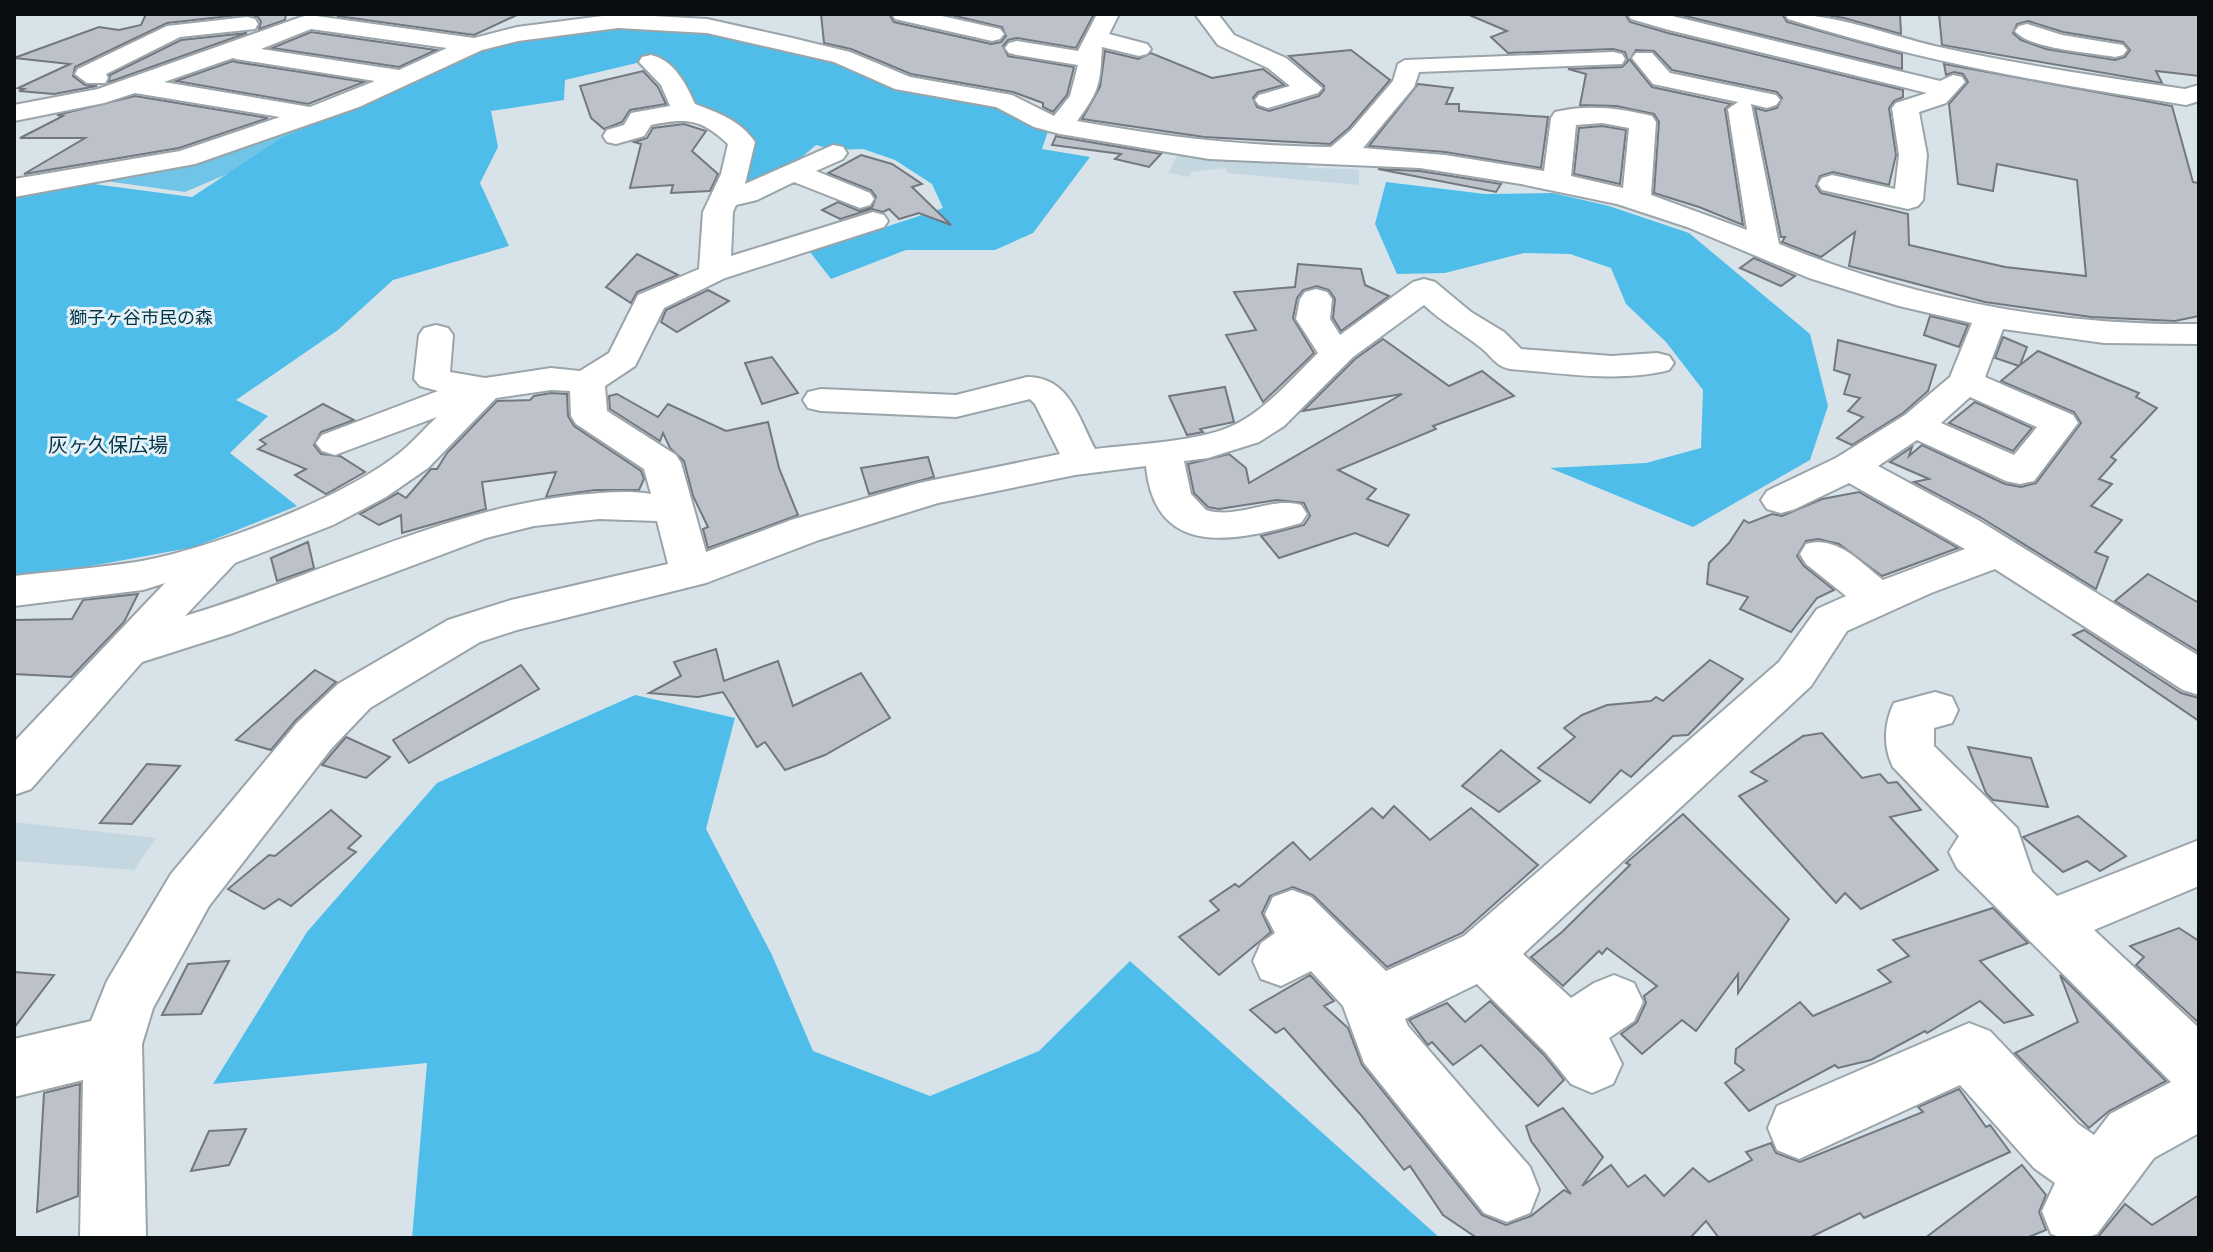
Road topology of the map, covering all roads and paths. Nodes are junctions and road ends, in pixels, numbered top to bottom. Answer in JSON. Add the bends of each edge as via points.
{"nodes":[{"id":1,"x":1108,"y":14,"type":"edge"},
{"id":2,"x":1206,"y":14,"type":"edge"},
{"id":3,"x":1639,"y":14,"type":"edge"},
{"id":4,"x":1796,"y":14,"type":"edge"},
{"id":5,"x":915,"y":15,"type":"edge"},
{"id":6,"x":303,"y":18,"type":"edge"},
{"id":7,"x":617,"y":18,"type":"edge"},
{"id":8,"x":2064,"y":21,"type":"dead end"},
{"id":9,"x":247,"y":24,"type":"dead end"},
{"id":10,"x":1695,"y":30,"type":"junction"},
{"id":11,"x":474,"y":45,"type":"junction"},
{"id":12,"x":1017,"y":48,"type":"dead end"},
{"id":13,"x":1092,"y":49,"type":"junction"},
{"id":14,"x":1139,"y":49,"type":"dead end"},
{"id":15,"x":2115,"y":50,"type":"dead end"},
{"id":16,"x":230,"y":51,"type":"junction"},
{"id":17,"x":1613,"y":59,"type":"dead end"},
{"id":18,"x":651,"y":62,"type":"dead end"},
{"id":19,"x":1976,"y":62,"type":"junction"},
{"id":20,"x":400,"y":78,"type":"junction"},
{"id":21,"x":129,"y":86,"type":"junction"},
{"id":22,"x":930,"y":88,"type":"junction"},
{"id":23,"x":1944,"y":90,"type":"junction"},
{"id":24,"x":1268,"y":100,"type":"dead end"},
{"id":25,"x":2195,"y":100,"type":"edge"},
{"id":26,"x":687,"y":110,"type":"junction"},
{"id":27,"x":14,"y":113,"type":"edge"},
{"id":28,"x":314,"y":115,"type":"junction"},
{"id":29,"x":1064,"y":121,"type":"junction"},
{"id":30,"x":616,"y":136,"type":"dead end"},
{"id":31,"x":833,"y":153,"type":"dead end"},
{"id":32,"x":1338,"y":155,"type":"junction"},
{"id":33,"x":793,"y":172,"type":"junction"},
{"id":34,"x":1556,"y":184,"type":"junction"},
{"id":35,"x":1832,"y":184,"type":"dead end"},
{"id":36,"x":14,"y":188,"type":"edge"},
{"id":37,"x":725,"y":198,"type":"junction"},
{"id":38,"x":1636,"y":200,"type":"junction"},
{"id":39,"x":1765,"y":249,"type":"junction"},
{"id":40,"x":714,"y":271,"type":"junction"},
{"id":41,"x":1316,"y":299,"type":"dead end"},
{"id":42,"x":1992,"y":316,"type":"junction"},
{"id":43,"x":2199,"y":334,"type":"edge"},
{"id":44,"x":436,"y":335,"type":"dead end"},
{"id":45,"x":1336,"y":354,"type":"junction"},
{"id":46,"x":1657,"y":363,"type":"dead end"},
{"id":47,"x":587,"y":382,"type":"junction"},
{"id":48,"x":1966,"y":382,"type":"junction"},
{"id":49,"x":482,"y":388,"type":"junction"},
{"id":50,"x":821,"y":400,"type":"dead end"},
{"id":51,"x":1915,"y":425,"type":"junction"},
{"id":52,"x":335,"y":443,"type":"dead end"},
{"id":53,"x":1164,"y":451,"type":"junction"},
{"id":54,"x":1083,"y":462,"type":"junction"},
{"id":55,"x":1850,"y":467,"type":"junction"},
{"id":56,"x":1781,"y":500,"type":"dead end"},
{"id":57,"x":675,"y":512,"type":"junction"},
{"id":58,"x":1287,"y":514,"type":"dead end"},
{"id":59,"x":220,"y":553,"type":"junction"},
{"id":60,"x":1997,"y":553,"type":"junction"},
{"id":61,"x":1821,"y":554,"type":"dead end"},
{"id":62,"x":691,"y":573,"type":"junction"},
{"id":63,"x":14,"y":591,"type":"edge"},
{"id":64,"x":1878,"y":599,"type":"junction"},
{"id":65,"x":126,"y":650,"type":"junction"},
{"id":66,"x":2199,"y":678,"type":"edge"},
{"id":67,"x":1935,"y":710,"type":"dead end"},
{"id":68,"x":14,"y":775,"type":"edge"},
{"id":69,"x":2199,"y":862,"type":"edge"},
{"id":70,"x":2050,"y":924,"type":"junction"},
{"id":71,"x":1296,"y":937,"type":"dead end"},
{"id":72,"x":1484,"y":954,"type":"junction"},
{"id":73,"x":1614,"y":1002,"type":"dead end"},
{"id":74,"x":1379,"y":1003,"type":"junction"},
{"id":75,"x":113,"y":1044,"type":"junction"},
{"id":76,"x":14,"y":1068,"type":"edge"},
{"id":77,"x":2199,"y":1068,"type":"edge"},
{"id":78,"x":2199,"y":1100,"type":"edge"},
{"id":79,"x":1799,"y":1128,"type":"dead end"},
{"id":80,"x":1507,"y":1190,"type":"dead end"},
{"id":81,"x":113,"y":1238,"type":"edge"}],
"edges":[{"from":1,"to":13,"type":"street"},
{"from":2,"to":24,"type":"street","via":[[1226,40],[1277,63],[1309,88]]},
{"from":3,"to":10,"type":"street"},
{"from":4,"to":19,"type":"street"},
{"from":5,"to":22,"type":"street","via":[[992,34]]},
{"from":6,"to":11,"type":"street"},
{"from":6,"to":16,"type":"street"},
{"from":7,"to":11,"type":"street"},
{"from":7,"to":22,"type":"street","via":[[749,35],[842,57],[904,84]]},
{"from":8,"to":15,"type":"street","via":[[2023,26],[2058,41]]},
{"from":9,"to":21,"type":"street","via":[[175,31],[87,74]]},
{"from":10,"to":23,"type":"street"},
{"from":10,"to":39,"type":"street","via":[[1663,55],[1644,58],[1662,79],[1754,105]]},
{"from":11,"to":20,"type":"street"},
{"from":12,"to":13,"type":"street"},
{"from":13,"to":14,"type":"street"},
{"from":13,"to":29,"type":"street","via":[[1082,97]]},
{"from":16,"to":20,"type":"street"},
{"from":16,"to":21,"type":"street"},
{"from":17,"to":32,"type":"street","via":[[1414,65],[1360,136]]},
{"from":18,"to":26,"type":"street","via":[[672,82]]},
{"from":19,"to":23,"type":"street"},
{"from":19,"to":25,"type":"street"},
{"from":20,"to":28,"type":"street"},
{"from":21,"to":27,"type":"street"},
{"from":21,"to":28,"type":"street"},
{"from":22,"to":29,"type":"street","via":[[1003,100],[1043,121]]},
{"from":23,"to":35,"type":"street","via":[[1937,98],[1905,108],[1913,155],[1908,200]]},
{"from":26,"to":30,"type":"street","via":[[640,119],[635,130]]},
{"from":26,"to":37,"type":"street","via":[[721,123],[742,142]]},
{"from":28,"to":36,"type":"street","via":[[185,158]]},
{"from":29,"to":32,"type":"street","via":[[1207,151]]},
{"from":31,"to":33,"type":"street"},
{"from":32,"to":34,"type":"street","via":[[1420,160]]},
{"from":33,"to":37,"type":"street","via":[[747,194]]},
{"from":33,"to":40,"type":"street","via":[[866,210],[793,248]]},
{"from":34,"to":38,"type":"street"},
{"from":34,"to":38,"type":"street","via":[[1564,118],[1602,115],[1643,122]]},
{"from":37,"to":40,"type":"street","via":[[718,212]]},
{"from":38,"to":39,"type":"street"},
{"from":39,"to":42,"type":"street","via":[[1848,280]]},
{"from":40,"to":47,"type":"street","via":[[650,302],[623,359]]},
{"from":41,"to":45,"type":"street","via":[[1313,319]]},
{"from":42,"to":43,"type":"street","via":[[2104,332]]},
{"from":42,"to":48,"type":"street"},
{"from":44,"to":49,"type":"street","via":[[432,379]]},
{"from":45,"to":46,"type":"street","via":[[1424,289],[1459,319],[1500,343],[1510,359],[1612,366]]},
{"from":45,"to":53,"type":"street","via":[[1271,418],[1246,434],[1208,446]]},
{"from":47,"to":49,"type":"street","via":[[551,379]]},
{"from":47,"to":57,"type":"street","via":[[589,416],[662,463]]},
{"from":48,"to":51,"type":"street"},
{"from":48,"to":51,"type":"street","via":[[2060,423],[2020,472]]},
{"from":49,"to":52,"type":"street"},
{"from":49,"to":59,"type":"street","via":[[415,460],[372,488],[319,516]]},
{"from":50,"to":54,"type":"street","via":[[956,406],[1039,388],[1051,399]]},
{"from":51,"to":55,"type":"street"},
{"from":53,"to":54,"type":"street"},
{"from":53,"to":58,"type":"street","via":[[1175,503],[1190,517],[1231,529]]},
{"from":54,"to":62,"type":"street","via":[[933,492],[805,530]]},
{"from":55,"to":56,"type":"street"},
{"from":55,"to":60,"type":"street"},
{"from":57,"to":62,"type":"street"},
{"from":57,"to":65,"type":"street","via":[[599,506],[534,513],[474,528]]},
{"from":59,"to":63,"type":"street","via":[[143,575]]},
{"from":59,"to":65,"type":"street"},
{"from":60,"to":64,"type":"street"},
{"from":60,"to":66,"type":"street"},
{"from":61,"to":64,"type":"street"},
{"from":62,"to":75,"type":"street","via":[[464,631],[354,696],[314,736],[190,890],[127,1000]]},
{"from":64,"to":72,"type":"street","via":[[1832,620],[1795,674]]},
{"from":65,"to":68,"type":"street"},
{"from":67,"to":70,"type":"street","via":[[1911,716],[1910,753],[1999,843],[1993,869]]},
{"from":69,"to":70,"type":"street"},
{"from":70,"to":77,"type":"street"},
{"from":71,"to":74,"type":"street"},
{"from":72,"to":73,"type":"street","via":[[1580,1049]]},
{"from":72,"to":74,"type":"street"},
{"from":74,"to":80,"type":"street","via":[[1372,1006],[1385,1043]]},
{"from":75,"to":76,"type":"street"},
{"from":75,"to":81,"type":"street"},
{"from":78,"to":79,"type":"street","via":[[2132,1136],[2088,1194],[2056,1146],[1969,1051]]}]}
